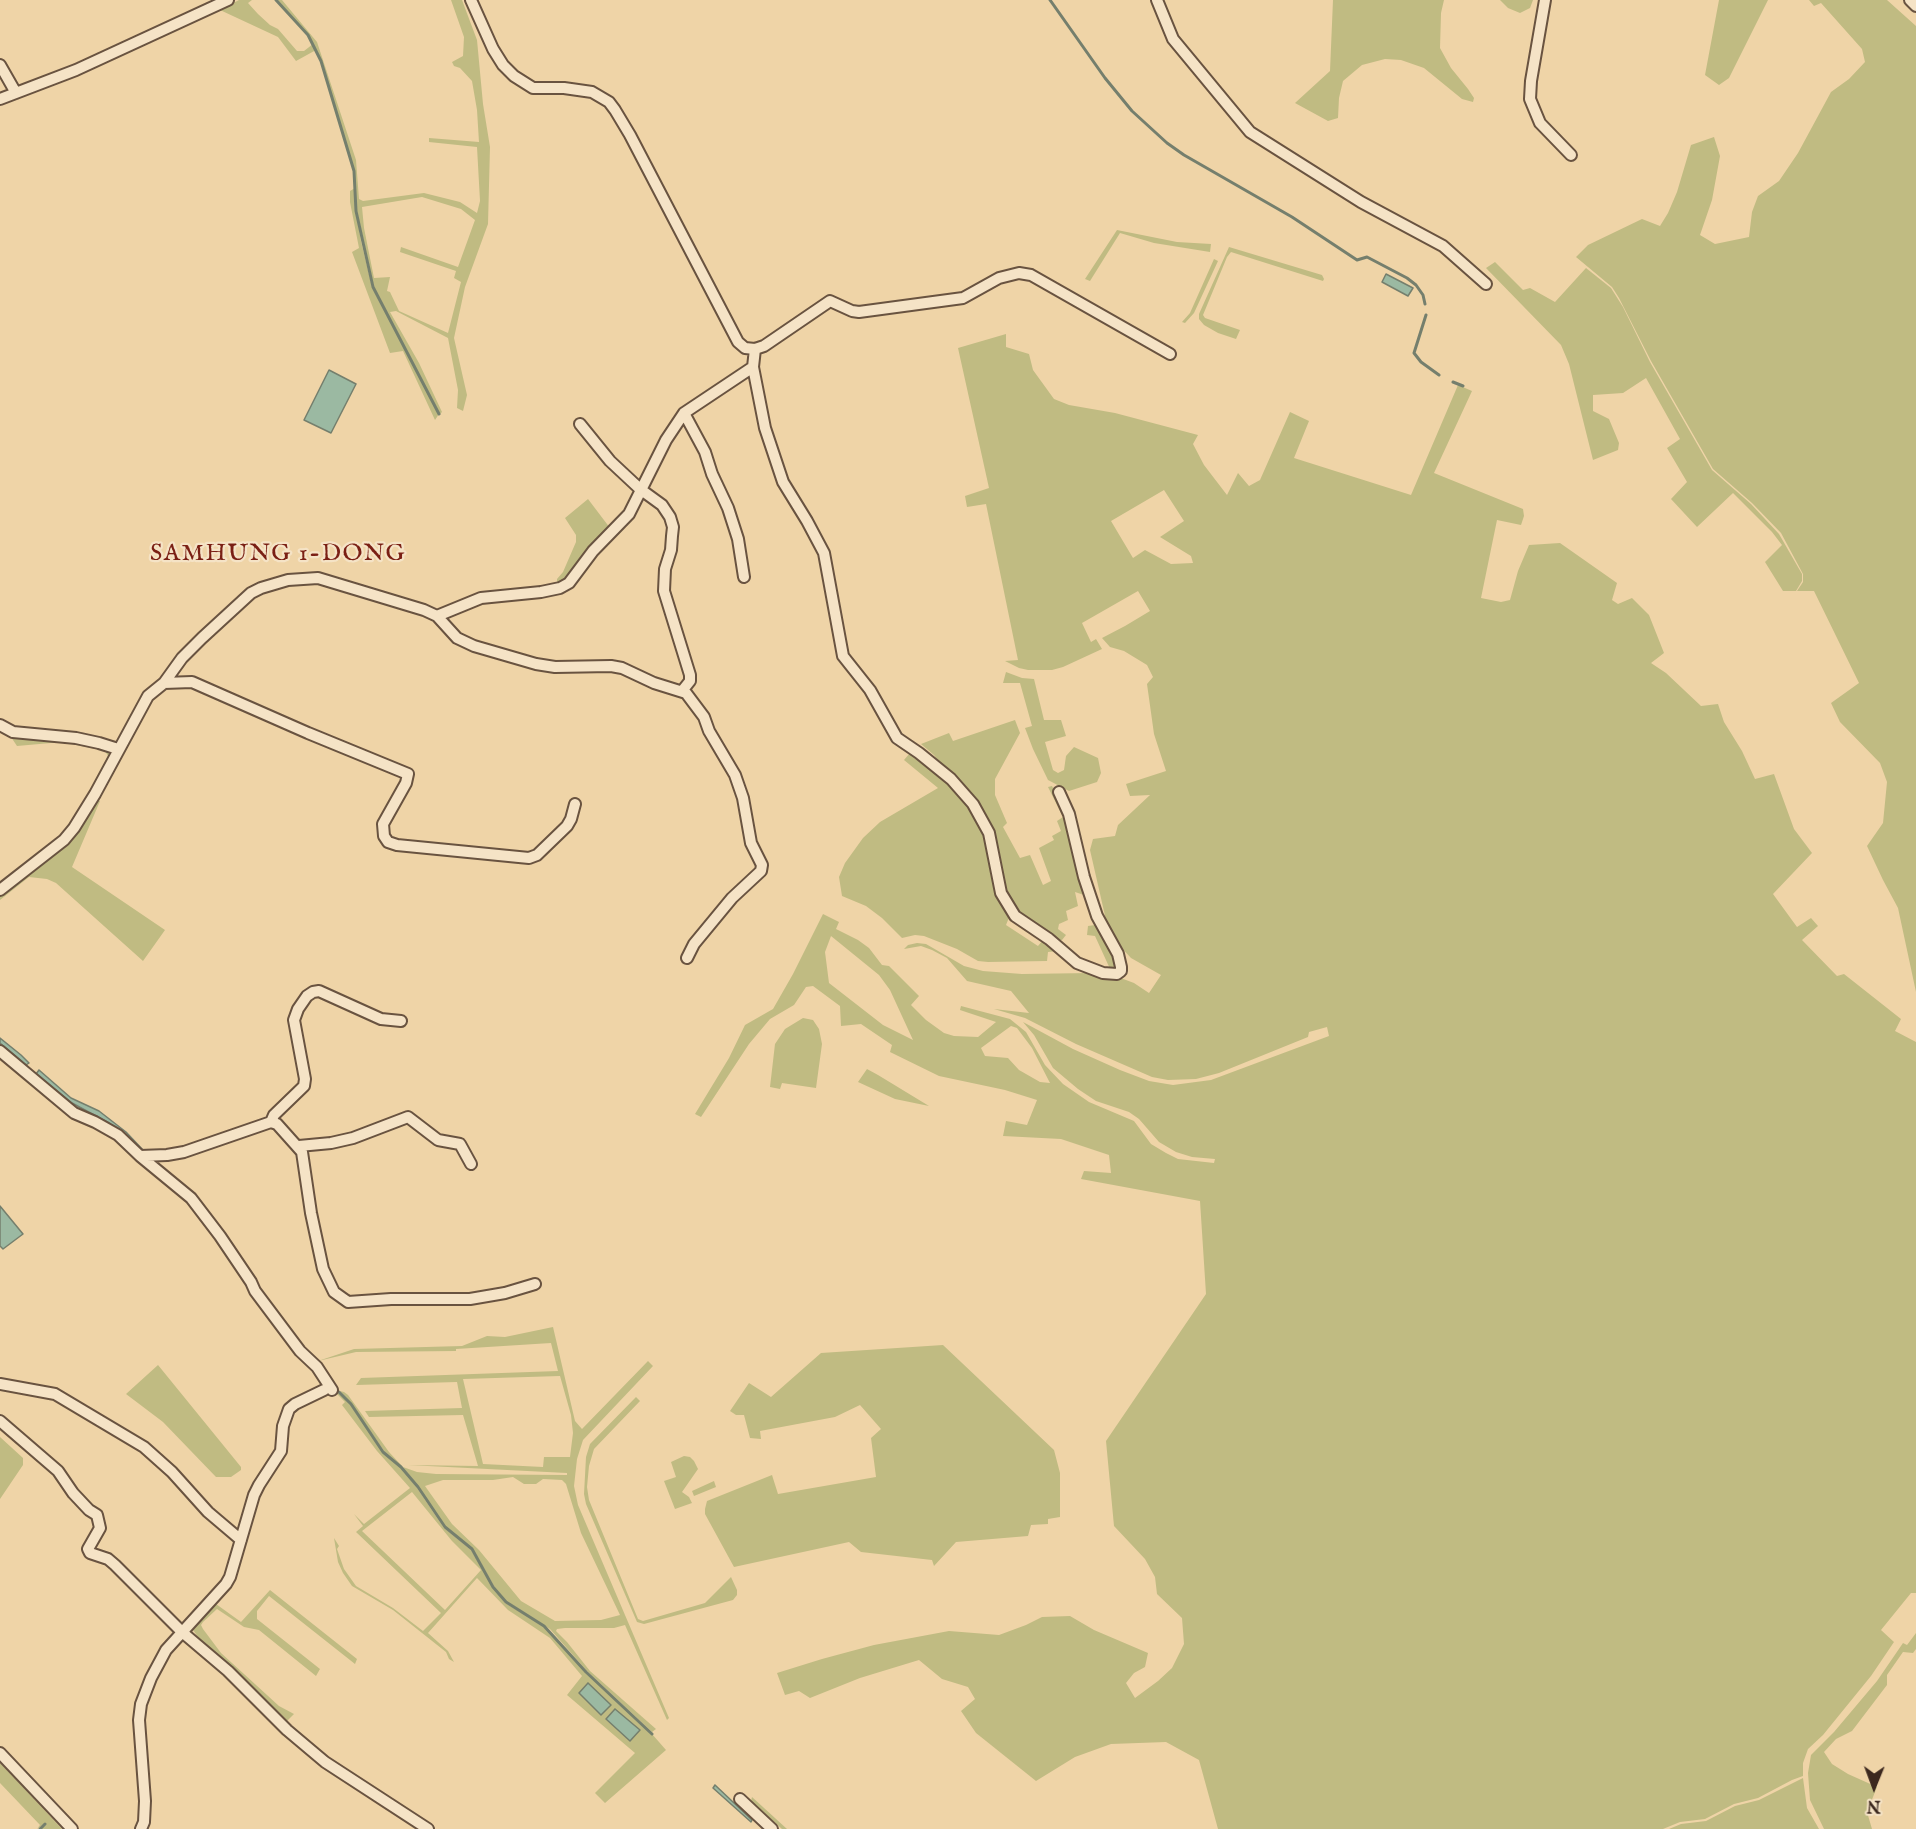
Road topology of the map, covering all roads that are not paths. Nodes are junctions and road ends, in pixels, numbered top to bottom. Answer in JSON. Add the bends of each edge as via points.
{"nodes":[{"id":1,"x":228,"y":0,"type":"edge"},
{"id":2,"x":471,"y":0,"type":"edge"},
{"id":3,"x":1157,"y":0,"type":"edge"},
{"id":4,"x":1545,"y":0,"type":"edge"},
{"id":5,"x":1910,"y":0,"type":"edge"},
{"id":6,"x":1916,"y":6,"type":"edge"},
{"id":7,"x":0,"y":65,"type":"edge"},
{"id":8,"x":16,"y":93,"type":"junction"},
{"id":9,"x":0,"y":99,"type":"edge"},
{"id":10,"x":1571,"y":155,"type":"dead end"},
{"id":11,"x":1486,"y":284,"type":"dead end"},
{"id":12,"x":755,"y":349,"type":"junction"},
{"id":13,"x":1170,"y":354,"type":"dead end"},
{"id":14,"x":753,"y":367,"type":"junction"},
{"id":15,"x":684,"y":413,"type":"junction"},
{"id":16,"x":580,"y":424,"type":"dead end"},
{"id":17,"x":640,"y":489,"type":"junction"},
{"id":18,"x":744,"y":577,"type":"dead end"},
{"id":19,"x":437,"y":616,"type":"junction"},
{"id":20,"x":164,"y":683,"type":"junction"},
{"id":21,"x":682,"y":691,"type":"junction"},
{"id":22,"x":0,"y":725,"type":"edge"},
{"id":23,"x":118,"y":749,"type":"junction"},
{"id":24,"x":1059,"y":792,"type":"dead end"},
{"id":25,"x":575,"y":804,"type":"dead end"},
{"id":26,"x":0,"y":890,"type":"edge"},
{"id":27,"x":687,"y":958,"type":"dead end"},
{"id":28,"x":401,"y":1021,"type":"dead end"},
{"id":29,"x":0,"y":1051,"type":"edge"},
{"id":30,"x":271,"y":1122,"type":"junction"},
{"id":31,"x":299,"y":1146,"type":"junction"},
{"id":32,"x":140,"y":1156,"type":"junction"},
{"id":33,"x":471,"y":1164,"type":"dead end"},
{"id":34,"x":535,"y":1284,"type":"dead end"},
{"id":35,"x":0,"y":1384,"type":"edge"},
{"id":36,"x":0,"y":1420,"type":"edge"},
{"id":37,"x":241,"y":1540,"type":"junction"},
{"id":38,"x":182,"y":1632,"type":"junction"},
{"id":39,"x":0,"y":1753,"type":"edge"},
{"id":40,"x":740,"y":1799,"type":"dead end"},
{"id":41,"x":72,"y":1829,"type":"edge"},
{"id":42,"x":141,"y":1829,"type":"edge"},
{"id":43,"x":428,"y":1829,"type":"edge"},
{"id":44,"x":772,"y":1829,"type":"edge"}],
"edges":[{"from":1,"to":8,"type":"street","via":[[95,62]]},
{"from":2,"to":12,"type":"street","via":[[493,49],[514,76],[533,88],[592,92],[609,102],[738,342]]},
{"from":3,"to":11,"type":"street","via":[[1173,39],[1250,132],[1361,202],[1443,246]]},
{"from":4,"to":10,"type":"street","via":[[1530,99],[1540,123]]},
{"from":5,"to":6,"type":"street"},
{"from":7,"to":8,"type":"street"},
{"from":8,"to":9,"type":"street"},
{"from":12,"to":13,"type":"street","via":[[830,301],[859,312],[963,298],[999,278],[1019,273],[1031,275]]},
{"from":12,"to":14,"type":"street"},
{"from":14,"to":15,"type":"street"},
{"from":14,"to":24,"type":"street","via":[[765,428],[783,482],[824,553],[843,656],[870,690],[897,738],[951,779],[973,804],[988,833],[1001,894],[1015,916],[1077,963],[1117,974],[1121,971],[1118,954],[1097,916],[1069,814]]},
{"from":15,"to":17,"type":"street"},
{"from":15,"to":18,"type":"street","via":[[728,508]]},
{"from":16,"to":17,"type":"street","via":[[610,461]]},
{"from":17,"to":19,"type":"street","via":[[629,514],[569,583],[554,590],[481,598]]},
{"from":17,"to":21,"type":"street","via":[[662,505],[672,522],[664,591],[690,675]]},
{"from":19,"to":20,"type":"street","via":[[328,579],[274,583],[251,593],[230,612],[183,658]]},
{"from":19,"to":21,"type":"street","via":[[457,638],[500,654],[555,667],[622,668]]},
{"from":20,"to":23,"type":"street","via":[[148,696]]},
{"from":20,"to":25,"type":"street","via":[[192,682],[408,774],[383,825],[388,842],[397,845],[529,858],[567,826]]},
{"from":21,"to":27,"type":"street","via":[[698,708],[729,763],[743,798],[751,843],[762,866],[694,944]]},
{"from":22,"to":23,"type":"street","via":[[13,732],[76,738]]},
{"from":23,"to":26,"type":"street","via":[[68,835]]},
{"from":28,"to":30,"type":"street","via":[[381,1019],[319,991],[306,996],[294,1020],[304,1086]]},
{"from":29,"to":32,"type":"street","via":[[74,1113],[118,1135]]},
{"from":30,"to":31,"type":"street"},
{"from":30,"to":32,"type":"street","via":[[184,1152]]},
{"from":31,"to":33,"type":"street","via":[[353,1138],[408,1117],[438,1140],[460,1144]]},
{"from":31,"to":34,"type":"street","via":[[323,1269],[340,1299],[357,1303],[470,1299]]},
{"from":32,"to":37,"type":"street","via":[[190,1198],[267,1308],[300,1351],[317,1366],[328,1390],[289,1409],[280,1451],[259,1485]]},
{"from":35,"to":37,"type":"street","via":[[55,1394],[144,1447]]},
{"from":36,"to":38,"type":"street","via":[[58,1471],[73,1493],[97,1515],[100,1528],[88,1549],[90,1553],[115,1565]]},
{"from":37,"to":38,"type":"street","via":[[226,1584]]},
{"from":38,"to":42,"type":"street","via":[[156,1665],[141,1704],[139,1729],[145,1801]]},
{"from":38,"to":43,"type":"street","via":[[325,1762]]},
{"from":39,"to":41,"type":"street"},
{"from":40,"to":44,"type":"street"}]}
